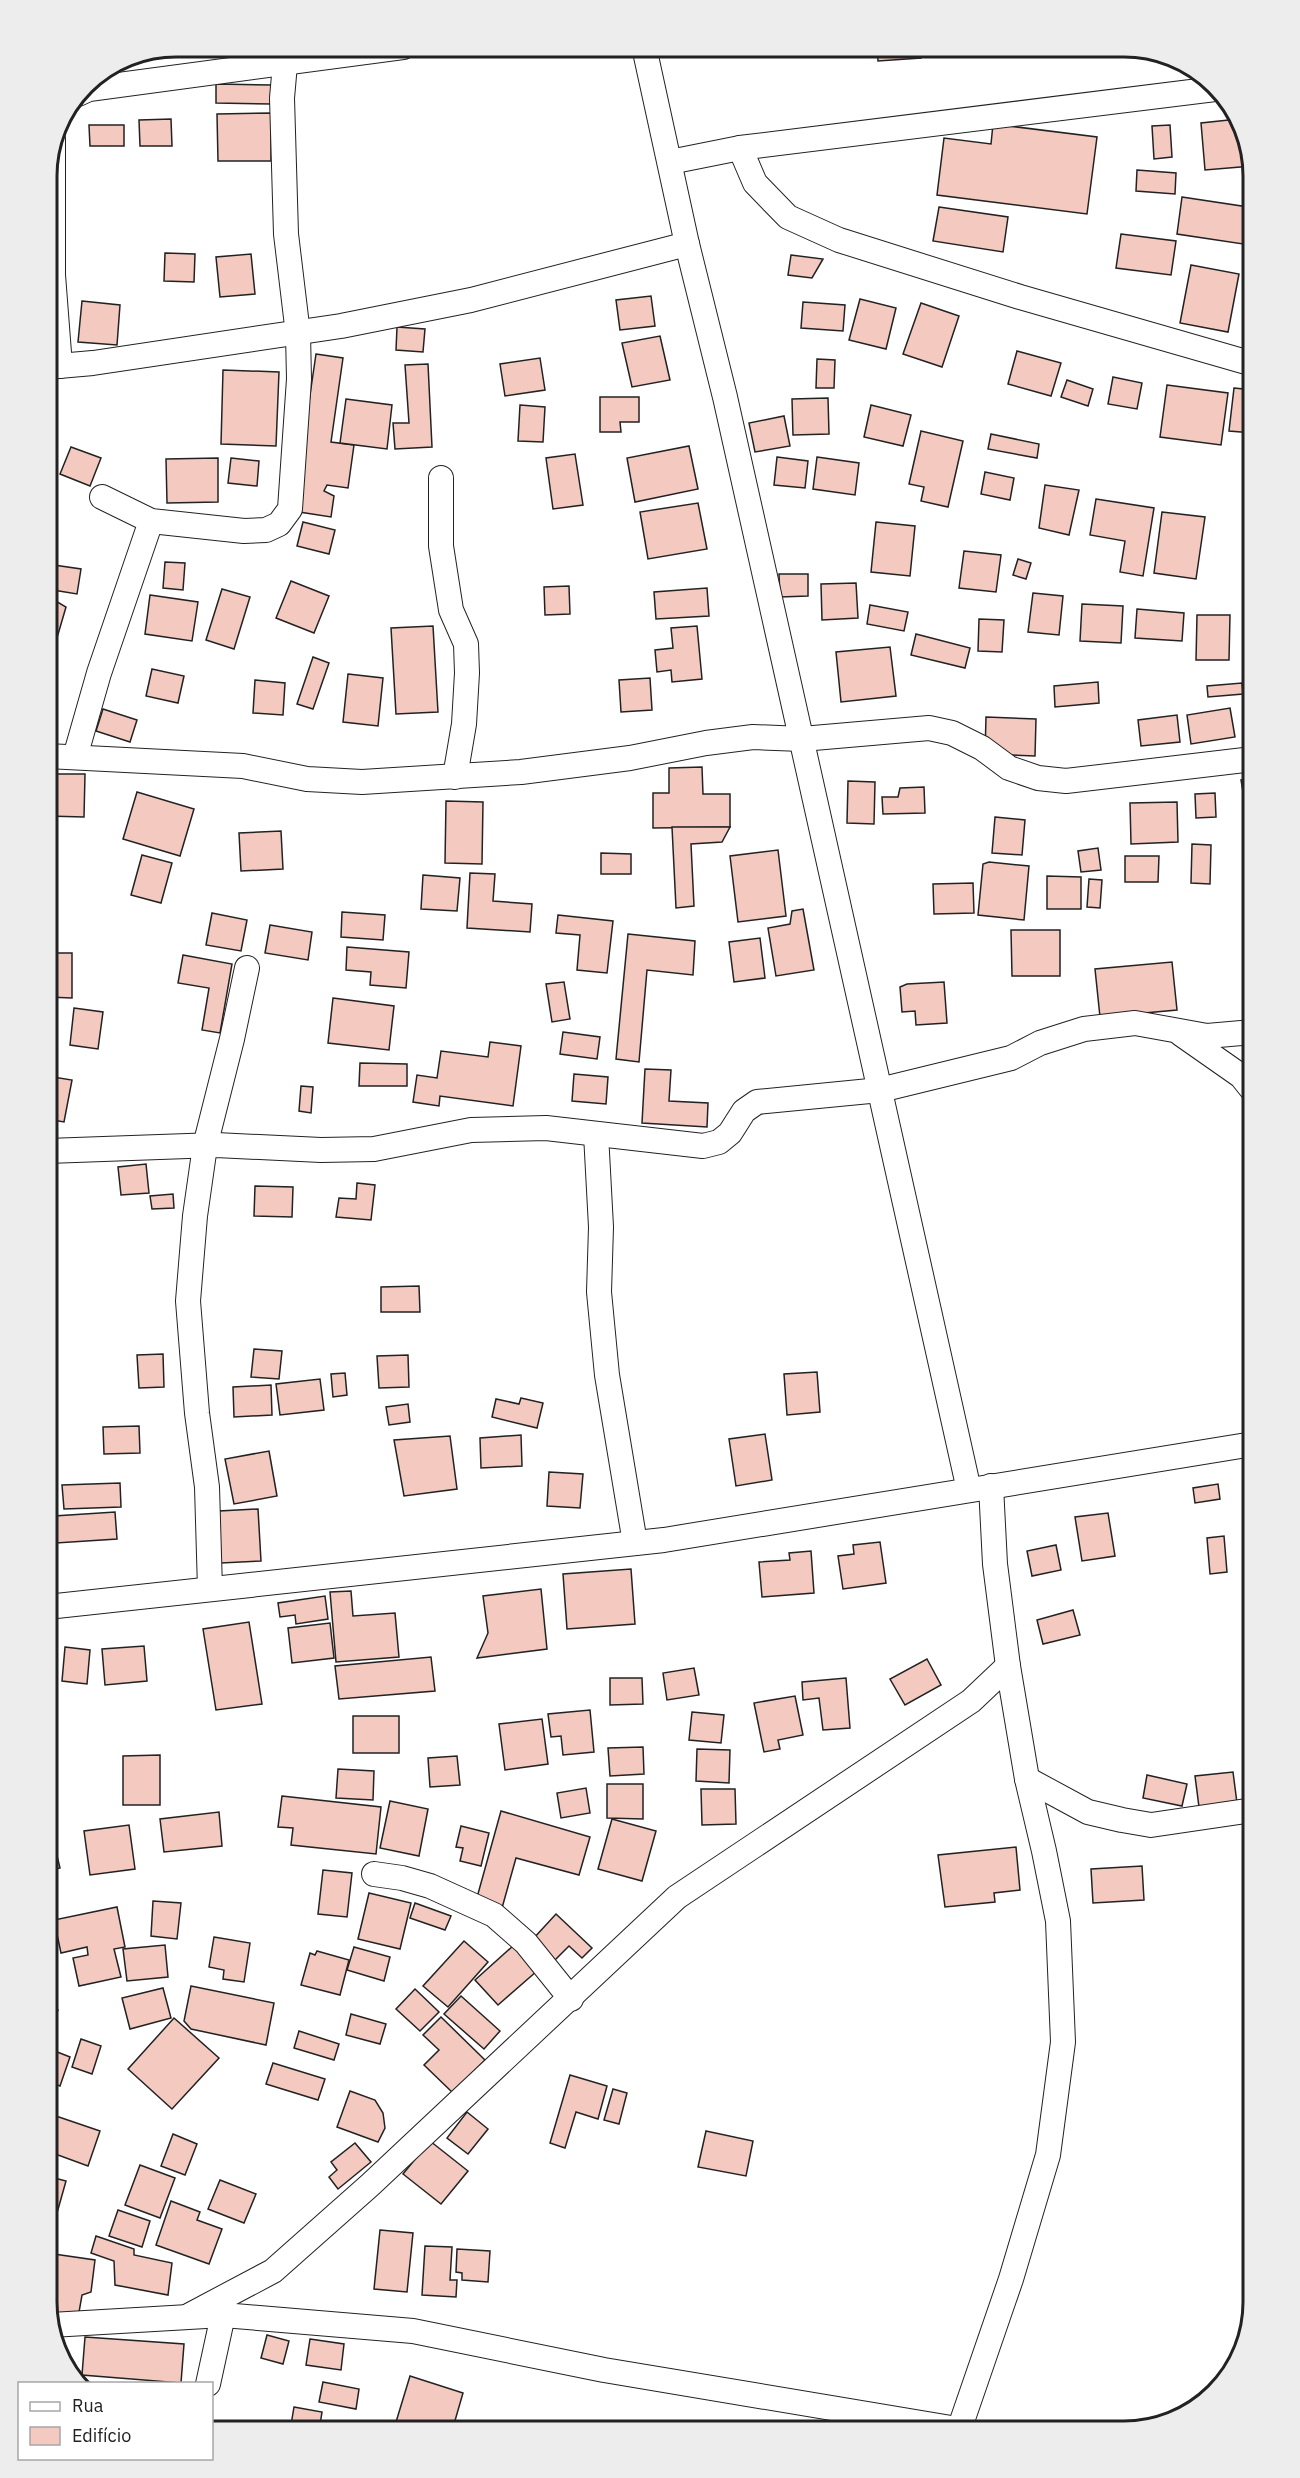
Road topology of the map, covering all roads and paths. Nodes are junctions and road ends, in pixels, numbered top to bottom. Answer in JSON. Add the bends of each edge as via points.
{"nodes":[{"id":1,"x":331,"y":57,"type":"edge"},
{"id":2,"x":646,"y":57,"type":"edge"},
{"id":3,"x":285,"y":64,"type":"junction"},
{"id":4,"x":95,"y":88,"type":"edge"},
{"id":5,"x":1206,"y":90,"type":"edge"},
{"id":6,"x":740,"y":148,"type":"junction"},
{"id":7,"x":670,"y":162,"type":"junction"},
{"id":8,"x":687,"y":244,"type":"junction"},
{"id":9,"x":298,"y":334,"type":"junction"},
{"id":10,"x":1243,"y":361,"type":"edge"},
{"id":11,"x":57,"y":366,"type":"edge"},
{"id":12,"x":441,"y":478,"type":"dead end"},
{"id":13,"x":102,"y":496,"type":"dead end"},
{"id":14,"x":150,"y":521,"type":"junction"},
{"id":15,"x":802,"y":739,"type":"junction"},
{"id":16,"x":57,"y":756,"type":"edge"},
{"id":17,"x":75,"y":757,"type":"junction"},
{"id":18,"x":1243,"y":760,"type":"edge"},
{"id":19,"x":455,"y":777,"type":"junction"},
{"id":20,"x":247,"y":968,"type":"dead end"},
{"id":21,"x":1177,"y":1031,"type":"junction"},
{"id":22,"x":1243,"y":1033,"type":"edge"},
{"id":23,"x":1243,"y":1078,"type":"edge"},
{"id":24,"x":880,"y":1090,"type":"junction"},
{"id":25,"x":596,"y":1134,"type":"junction"},
{"id":26,"x":205,"y":1146,"type":"junction"},
{"id":27,"x":57,"y":1151,"type":"edge"},
{"id":28,"x":1243,"y":1446,"type":"edge"},
{"id":29,"x":980,"y":1488,"type":"junction"},
{"id":30,"x":635,"y":1543,"type":"junction"},
{"id":31,"x":210,"y":1589,"type":"junction"},
{"id":32,"x":57,"y":1606,"type":"edge"},
{"id":33,"x":1008,"y":1666,"type":"junction"},
{"id":34,"x":1027,"y":1779,"type":"junction"},
{"id":35,"x":1243,"y":1812,"type":"edge"},
{"id":36,"x":374,"y":1874,"type":"dead end"},
{"id":37,"x":571,"y":1999,"type":"junction"},
{"id":38,"x":223,"y":2314,"type":"junction"},
{"id":39,"x":190,"y":2315,"type":"junction"},
{"id":40,"x":59,"y":2324,"type":"edge"},
{"id":41,"x":208,"y":2382,"type":"edge"},
{"id":42,"x":905,"y":2421,"type":"edge"},
{"id":43,"x":967,"y":2421,"type":"edge"}],
"edges":[{"from":1,"to":3,"type":"street"},
{"from":2,"to":7,"type":"street"},
{"from":3,"to":4,"type":"street"},
{"from":3,"to":9,"type":"street","via":[[282,98],[286,234]]},
{"from":5,"to":6,"type":"street"},
{"from":6,"to":7,"type":"street"},
{"from":6,"to":10,"type":"street","via":[[755,183],[788,217],[839,240]]},
{"from":7,"to":8,"type":"street"},
{"from":8,"to":9,"type":"street","via":[[471,300]]},
{"from":8,"to":15,"type":"street"},
{"from":9,"to":11,"type":"street"},
{"from":9,"to":14,"type":"street","via":[[299,379],[290,509],[279,524],[266,530],[244,531]]},
{"from":12,"to":19,"type":"street","via":[[442,555],[451,610],[466,644],[464,724]]},
{"from":13,"to":14,"type":"street"},
{"from":14,"to":17,"type":"street"},
{"from":15,"to":18,"type":"street","via":[[929,728],[972,743],[1009,768],[1038,778],[1066,781]]},
{"from":15,"to":19,"type":"street","via":[[753,737],[630,758]]},
{"from":15,"to":24,"type":"street"},
{"from":16,"to":17,"type":"street"},
{"from":17,"to":19,"type":"street","via":[[243,766],[318,780]]},
{"from":20,"to":26,"type":"street"},
{"from":21,"to":22,"type":"street","via":[[1207,1036]]},
{"from":21,"to":23,"type":"street"},
{"from":21,"to":24,"type":"street","via":[[1136,1023],[1083,1029],[1040,1043],[1011,1058]]},
{"from":24,"to":25,"type":"street","via":[[757,1102],[744,1111],[730,1133],[719,1142],[704,1146]]},
{"from":24,"to":29,"type":"street"},
{"from":25,"to":26,"type":"street","via":[[546,1128],[471,1130],[374,1149]]},
{"from":25,"to":30,"type":"street","via":[[600,1304],[607,1376]]},
{"from":26,"to":27,"type":"street"},
{"from":26,"to":31,"type":"street","via":[[188,1300],[207,1487]]},
{"from":28,"to":29,"type":"street"},
{"from":29,"to":30,"type":"street"},
{"from":29,"to":33,"type":"street","via":[[995,1564]]},
{"from":30,"to":31,"type":"street"},
{"from":31,"to":32,"type":"street"},
{"from":33,"to":34,"type":"street"},
{"from":33,"to":37,"type":"street","via":[[971,1701],[677,1897]]},
{"from":34,"to":35,"type":"street","via":[[1088,1812],[1122,1821],[1151,1825]]},
{"from":34,"to":43,"type":"street","via":[[1058,1921],[1063,2042],[1048,2154]]},
{"from":36,"to":37,"type":"street","via":[[430,1886],[494,1915],[526,1943]]},
{"from":37,"to":39,"type":"street","via":[[273,2271]]},
{"from":38,"to":39,"type":"street"},
{"from":38,"to":41,"type":"street"},
{"from":38,"to":42,"type":"street","via":[[413,2331],[604,2370]]},
{"from":39,"to":40,"type":"street"}]}
